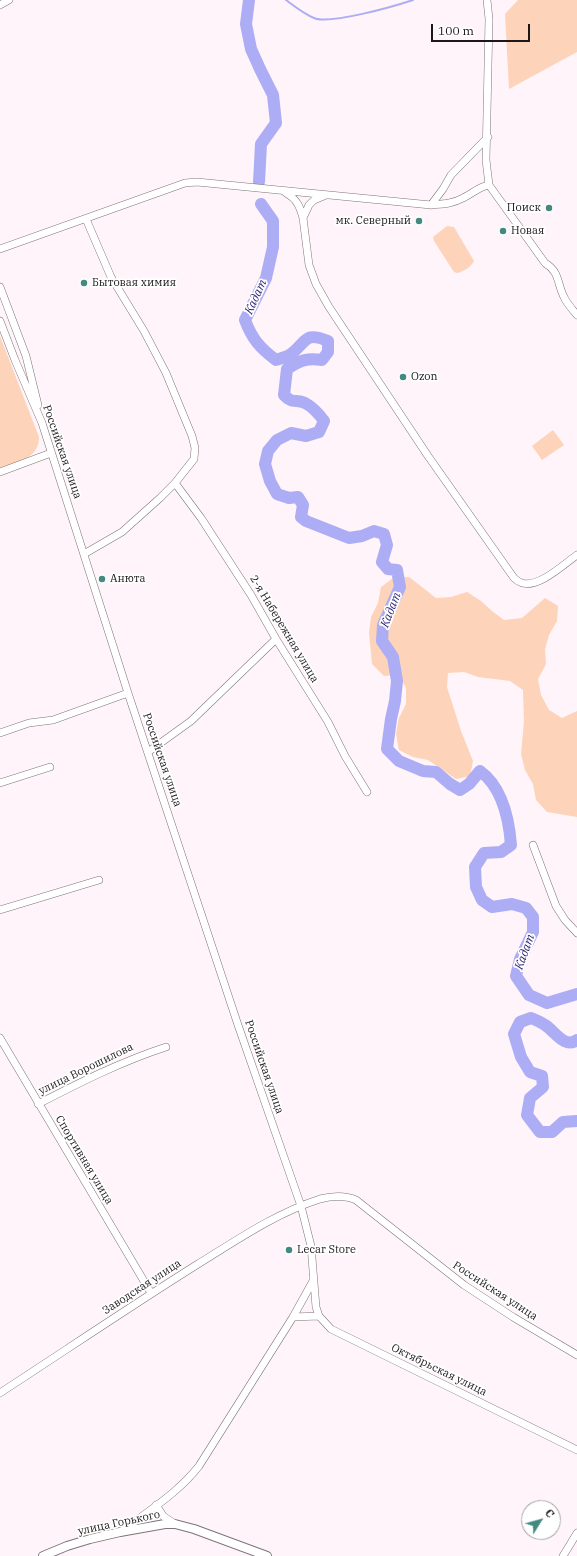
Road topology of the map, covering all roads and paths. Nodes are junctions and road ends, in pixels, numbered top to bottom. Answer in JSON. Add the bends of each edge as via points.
{"nodes":[{"id":1,"x":9,"y":0,"type":"edge"},
{"id":2,"x":487,"y":0,"type":"edge"},
{"id":3,"x":0,"y":5,"type":"edge"},
{"id":4,"x":488,"y":137,"type":"junction"},
{"id":5,"x":488,"y":185,"type":"junction"},
{"id":6,"x":284,"y":192,"type":"junction"},
{"id":7,"x":326,"y":195,"type":"junction"},
{"id":8,"x":431,"y":205,"type":"junction"},
{"id":9,"x":303,"y":218,"type":"junction"},
{"id":10,"x":86,"y":219,"type":"junction"},
{"id":11,"x":0,"y":248,"type":"edge"},
{"id":12,"x":0,"y":287,"type":"edge"},
{"id":13,"x":577,"y":315,"type":"edge"},
{"id":14,"x":0,"y":321,"type":"edge"},
{"id":15,"x":42,"y":423,"type":"junction"},
{"id":16,"x":51,"y":453,"type":"junction"},
{"id":17,"x":0,"y":472,"type":"edge"},
{"id":18,"x":175,"y":483,"type":"junction"},
{"id":19,"x":84,"y":554,"type":"junction"},
{"id":20,"x":577,"y":555,"type":"edge"},
{"id":21,"x":276,"y":639,"type":"junction"},
{"id":22,"x":128,"y":693,"type":"junction"},
{"id":23,"x":0,"y":733,"type":"edge"},
{"id":24,"x":148,"y":752,"type":"junction"},
{"id":25,"x":50,"y":767,"type":"dead end"},
{"id":26,"x":0,"y":783,"type":"edge"},
{"id":27,"x":367,"y":792,"type":"dead end"},
{"id":28,"x":533,"y":845,"type":"dead end"},
{"id":29,"x":99,"y":880,"type":"dead end"},
{"id":30,"x":0,"y":910,"type":"edge"},
{"id":31,"x":577,"y":933,"type":"edge"},
{"id":32,"x":0,"y":1038,"type":"edge"},
{"id":33,"x":166,"y":1046,"type":"dead end"},
{"id":34,"x":38,"y":1104,"type":"junction"},
{"id":35,"x":301,"y":1206,"type":"junction"},
{"id":36,"x":313,"y":1281,"type":"junction"},
{"id":37,"x":151,"y":1293,"type":"junction"},
{"id":38,"x":319,"y":1316,"type":"junction"},
{"id":39,"x":293,"y":1317,"type":"junction"},
{"id":40,"x":577,"y":1354,"type":"edge"},
{"id":41,"x":0,"y":1393,"type":"edge"},
{"id":42,"x":577,"y":1450,"type":"edge"},
{"id":43,"x":156,"y":1505,"type":"junction"},
{"id":44,"x":175,"y":1524,"type":"junction"},
{"id":45,"x":120,"y":1532,"type":"junction"},
{"id":46,"x":577,"y":1533,"type":"edge"},
{"id":47,"x":43,"y":1556,"type":"edge"},
{"id":48,"x":267,"y":1556,"type":"edge"},
{"id":49,"x":563,"y":1556,"type":"edge"}],
"edges":[{"from":1,"to":3,"type":"street"},
{"from":2,"to":4,"type":"street"},
{"from":4,"to":5,"type":"street"},
{"from":4,"to":8,"type":"street","via":[[451,175]]},
{"from":5,"to":8,"type":"street","via":[[480,186],[464,198],[450,204]]},
{"from":5,"to":13,"type":"street","via":[[545,263],[552,267],[564,297]]},
{"from":6,"to":7,"type":"street"},
{"from":6,"to":9,"type":"street","via":[[299,204]]},
{"from":6,"to":10,"type":"street","via":[[197,182],[185,183]]},
{"from":7,"to":8,"type":"street"},
{"from":7,"to":9,"type":"street","via":[[314,200]]},
{"from":9,"to":20,"type":"street","via":[[308,265],[323,296],[428,456],[514,578],[528,584],[539,581]]},
{"from":10,"to":11,"type":"street"},
{"from":10,"to":18,"type":"street","via":[[111,277],[166,373],[192,436],[194,459]]},
{"from":12,"to":15,"type":"street","via":[[26,356]]},
{"from":14,"to":15,"type":"street","name":"Российская улица"},
{"from":15,"to":16,"type":"street","name":"Российская улица"},
{"from":16,"to":17,"type":"street"},
{"from":16,"to":19,"type":"street","name":"Российская улица"},
{"from":18,"to":19,"type":"street","via":[[122,532]]},
{"from":18,"to":21,"type":"street","name":"2-я Набережная улица","via":[[220,546]]},
{"from":19,"to":22,"type":"street","name":"Российская улица"},
{"from":21,"to":24,"type":"street","via":[[191,721]]},
{"from":21,"to":27,"type":"street","name":"2-я Набережная улица","via":[[328,722]]},
{"from":22,"to":23,"type":"street","via":[[53,720],[29,723]]},
{"from":22,"to":24,"type":"street","name":"Российская улица"},
{"from":24,"to":35,"type":"street","name":"Российская улица"},
{"from":25,"to":26,"type":"street"},
{"from":28,"to":31,"type":"street","via":[[556,906]]},
{"from":29,"to":30,"type":"street"},
{"from":32,"to":34,"type":"street","name":"Спортивная улица"},
{"from":33,"to":34,"type":"street","name":"улица Ворошилова","via":[[114,1066]]},
{"from":34,"to":37,"type":"street","name":"Спортивная улица"},
{"from":35,"to":36,"type":"street","name":"Российская улица","via":[[310,1246]]},
{"from":35,"to":37,"type":"street","name":"Заводская улица","via":[[260,1226]]},
{"from":35,"to":40,"type":"street","name":"Российская улица","via":[[334,1196],[356,1200],[464,1285]]},
{"from":36,"to":38,"type":"street","name":"Российская улица"},
{"from":36,"to":39,"type":"street"},
{"from":37,"to":41,"type":"street","name":"Заводская улица"},
{"from":38,"to":39,"type":"street"},
{"from":38,"to":42,"type":"street","name":"Октябрьская улица","via":[[331,1329]]},
{"from":39,"to":43,"type":"street","via":[[199,1466],[175,1492]]},
{"from":43,"to":44,"type":"street","via":[[163,1516]]},
{"from":43,"to":45,"type":"street"},
{"from":44,"to":45,"type":"main road","name":"улица Горького"},
{"from":44,"to":48,"type":"main road","name":"улица Горького"},
{"from":45,"to":47,"type":"main road","name":"улица Горького","via":[[68,1546]]},
{"from":46,"to":49,"type":"street"}]}
